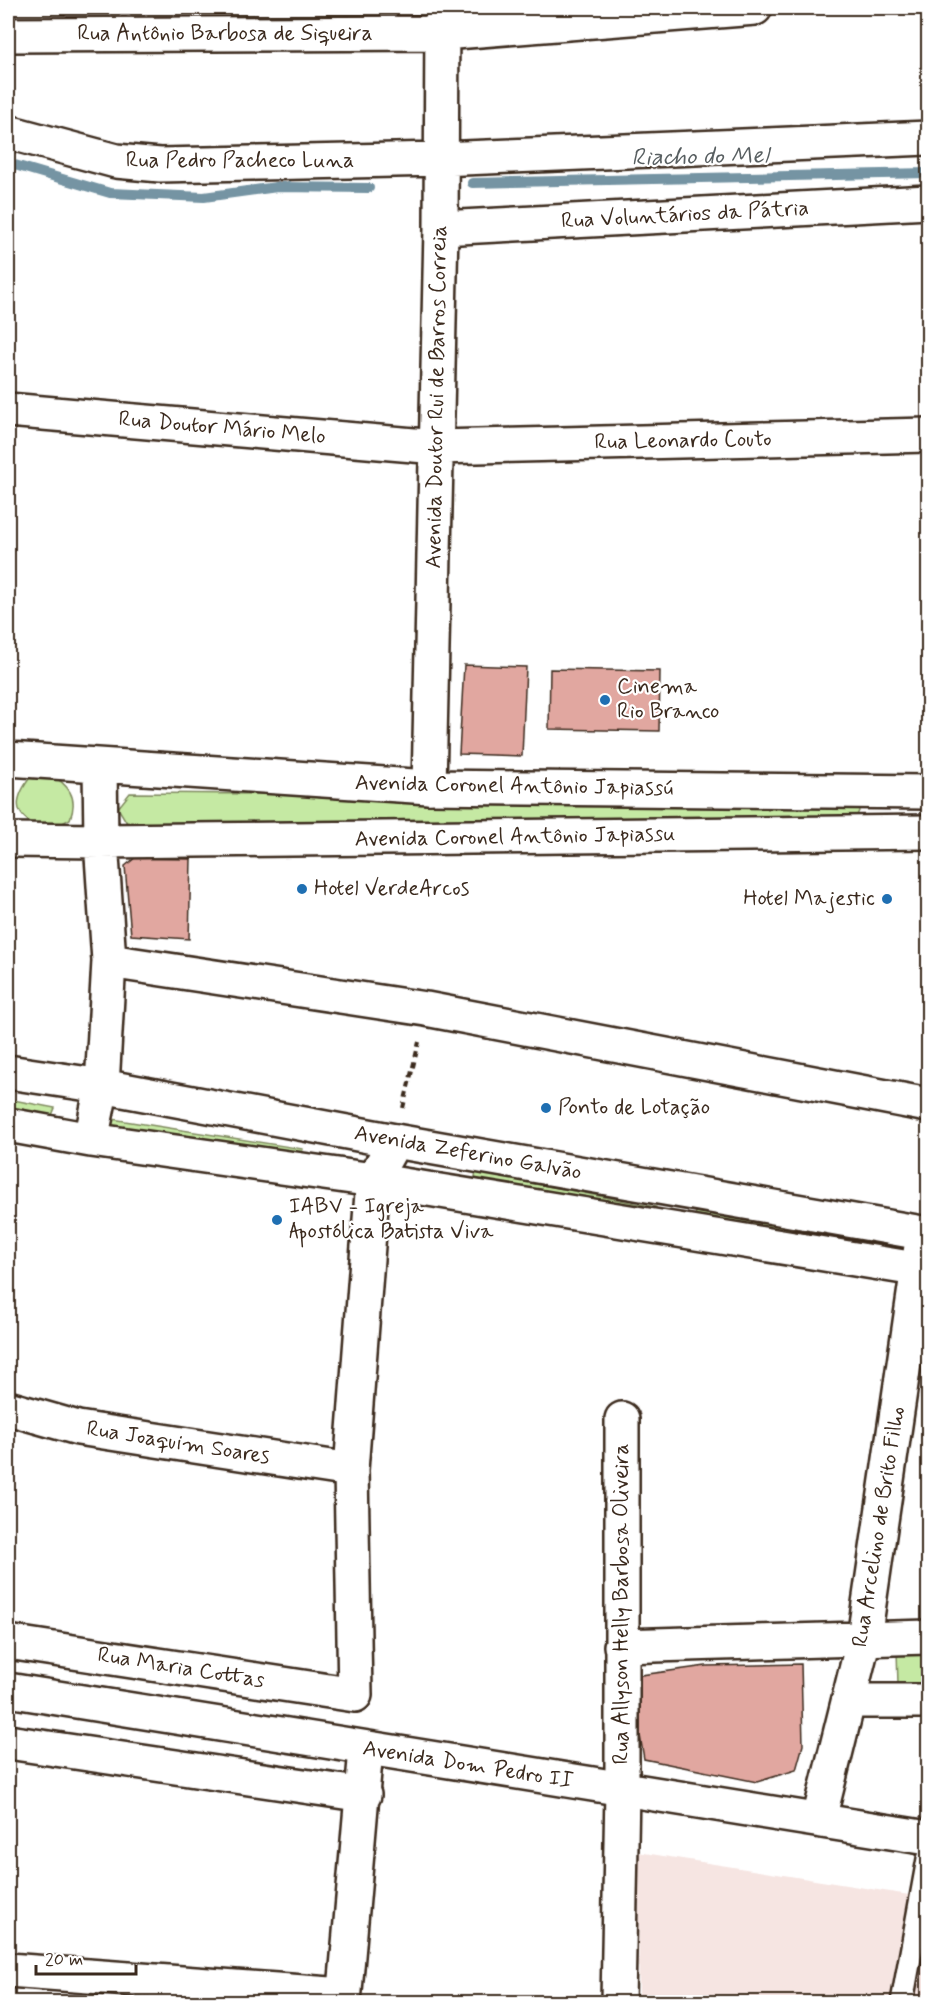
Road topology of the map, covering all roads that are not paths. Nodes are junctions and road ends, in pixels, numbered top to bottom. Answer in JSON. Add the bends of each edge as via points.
{"nodes":[{"id":1,"x":755,"y":8,"type":"edge"},
{"id":2,"x":443,"y":20,"type":"edge"},
{"id":3,"x":8,"y":35,"type":"edge"},
{"id":4,"x":8,"y":132,"type":"edge"},
{"id":5,"x":928,"y":138,"type":"edge"},
{"id":6,"x":440,"y":159,"type":"junction"},
{"id":7,"x":928,"y":202,"type":"edge"},
{"id":8,"x":441,"y":228,"type":"junction"},
{"id":9,"x":8,"y":410,"type":"edge"},
{"id":10,"x":928,"y":435,"type":"edge"},
{"id":11,"x":437,"y":447,"type":"junction"},
{"id":12,"x":8,"y":759,"type":"edge"},
{"id":13,"x":100,"y":766,"type":"junction"},
{"id":14,"x":429,"y":787,"type":"junction"},
{"id":15,"x":885,"y":792,"type":"junction"},
{"id":16,"x":928,"y":792,"type":"edge"},
{"id":17,"x":928,"y":832,"type":"edge"},
{"id":18,"x":885,"y":833,"type":"junction"},
{"id":19,"x":8,"y":840,"type":"edge"},
{"id":20,"x":101,"y":841,"type":"junction"},
{"id":21,"x":109,"y":961,"type":"junction"},
{"id":22,"x":8,"y":1072,"type":"edge"},
{"id":23,"x":102,"y":1086,"type":"junction"},
{"id":24,"x":928,"y":1105,"type":"edge"},
{"id":25,"x":8,"y":1125,"type":"edge"},
{"id":26,"x":91,"y":1140,"type":"junction"},
{"id":27,"x":395,"y":1141,"type":"junction"},
{"id":28,"x":373,"y":1180,"type":"junction"},
{"id":29,"x":926,"y":1233,"type":"edge"},
{"id":30,"x":923,"y":1270,"type":"edge"},
{"id":31,"x":8,"y":1408,"type":"edge"},
{"id":32,"x":622,"y":1419,"type":"dead end"},
{"id":33,"x":351,"y":1470,"type":"junction"},
{"id":34,"x":928,"y":1637,"type":"edge"},
{"id":35,"x":864,"y":1638,"type":"junction"},
{"id":36,"x":8,"y":1642,"type":"edge"},
{"id":37,"x":621,"y":1646,"type":"junction"},
{"id":38,"x":8,"y":1690,"type":"edge"},
{"id":39,"x":849,"y":1701,"type":"junction"},
{"id":40,"x":928,"y":1701,"type":"edge"},
{"id":41,"x":8,"y":1742,"type":"edge"},
{"id":42,"x":366,"y":1749,"type":"junction"},
{"id":43,"x":622,"y":1790,"type":"junction"},
{"id":44,"x":364,"y":1795,"type":"junction"},
{"id":45,"x":819,"y":1819,"type":"junction"},
{"id":46,"x":928,"y":1838,"type":"edge"},
{"id":47,"x":928,"y":1859,"type":"edge"},
{"id":48,"x":8,"y":1970,"type":"edge"},
{"id":49,"x":344,"y":1999,"type":"edge"},
{"id":50,"x":618,"y":2002,"type":"edge"},
{"id":51,"x":902,"y":2002,"type":"edge"}],
"edges":[{"from":1,"to":2,"type":"street","name":"Rua Antônio Barbosa de Siqueira"},
{"from":2,"to":3,"type":"street","name":"Rua Antônio Barbosa de Siqueira"},
{"from":2,"to":6,"type":"street","name":"Avenida Doutor Rui de Barros Correia"},
{"from":4,"to":6,"type":"street","name":"Rua Pedro Pacheco Luna","via":[[116,161],[160,165]]},
{"from":5,"to":6,"type":"street"},
{"from":6,"to":8,"type":"street","name":"Avenida Doutor Rui de Barros Correia"},
{"from":7,"to":8,"type":"street","name":"Rua Voluntários da Pátria"},
{"from":8,"to":11,"type":"street","name":"Avenida Doutor Rui de Barros Correia"},
{"from":9,"to":11,"type":"street","name":"Rua Doutor Mário Melo"},
{"from":10,"to":11,"type":"street","name":"Rua Leonardo Couto"},
{"from":11,"to":14,"type":"street","name":"Avenida Doutor Rui de Barros Correia"},
{"from":12,"to":13,"type":"street","name":"Avenida Coronel Antônio Japiassú"},
{"from":13,"to":14,"type":"street","name":"Avenida Coronel Antônio Japiassú"},
{"from":13,"to":20,"type":"street"},
{"from":14,"to":15,"type":"street","name":"Avenida Coronel Antônio Japiassú"},
{"from":15,"to":16,"type":"street","name":"Avenida Coronel Antônio Japiassú"},
{"from":15,"to":18,"type":"street"},
{"from":17,"to":18,"type":"street","name":"Avenida Coronel Antônio Japiassu"},
{"from":18,"to":20,"type":"street","name":"Avenida Coronel Antônio Japiassu"},
{"from":19,"to":20,"type":"street","name":"Avenida Coronel Antônio Japiassu"},
{"from":20,"to":21,"type":"street"},
{"from":21,"to":23,"type":"street"},
{"from":21,"to":24,"type":"street","via":[[426,1010]]},
{"from":22,"to":23,"type":"street","name":"Avenida Zeferino Galvão"},
{"from":23,"to":26,"type":"street"},
{"from":23,"to":27,"type":"street","name":"Avenida Zeferino Galvão"},
{"from":25,"to":26,"type":"street","name":"Avenida Zeferino Galvão"},
{"from":26,"to":28,"type":"street","name":"Avenida Zeferino Galvão"},
{"from":27,"to":28,"type":"street"},
{"from":27,"to":29,"type":"street","name":"Avenida Zeferino Galvão"},
{"from":28,"to":30,"type":"street","name":"Avenida Zeferino Galvão"},
{"from":28,"to":33,"type":"street"},
{"from":29,"to":30,"type":"street","name":"Rua Arcelino de Brito Filho"},
{"from":30,"to":35,"type":"street","name":"Rua Arcelino de Brito Filho"},
{"from":31,"to":33,"type":"street","name":"Rua Joaquim Soares","via":[[109,1433]]},
{"from":32,"to":37,"type":"street","name":"Rua Allyson Helly Barbosa Oliveira"},
{"from":33,"to":36,"type":"street","name":"Rua Maria Cottas","via":[[355,1695]]},
{"from":34,"to":35,"type":"street"},
{"from":35,"to":37,"type":"street"},
{"from":35,"to":39,"type":"street","name":"Rua Arcelino de Brito Filho"},
{"from":37,"to":43,"type":"street","name":"Rua Allyson Helly Barbosa Oliveira"},
{"from":38,"to":42,"type":"street","name":"Avenida Dom Pedro II"},
{"from":39,"to":40,"type":"street"},
{"from":39,"to":45,"type":"street","name":"Rua Arcelino de Brito Filho"},
{"from":41,"to":44,"type":"street"},
{"from":42,"to":43,"type":"street","name":"Avenida Dom Pedro II"},
{"from":42,"to":44,"type":"street"},
{"from":43,"to":45,"type":"street","name":"Avenida Dom Pedro II"},
{"from":43,"to":50,"type":"street","name":"Rua Allyson Helly Barbosa Oliveira"},
{"from":44,"to":49,"type":"street"},
{"from":45,"to":46,"type":"street","name":"Avenida Dom Pedro II"},
{"from":47,"to":51,"type":"lane"},
{"from":48,"to":49,"type":"street"}]}
